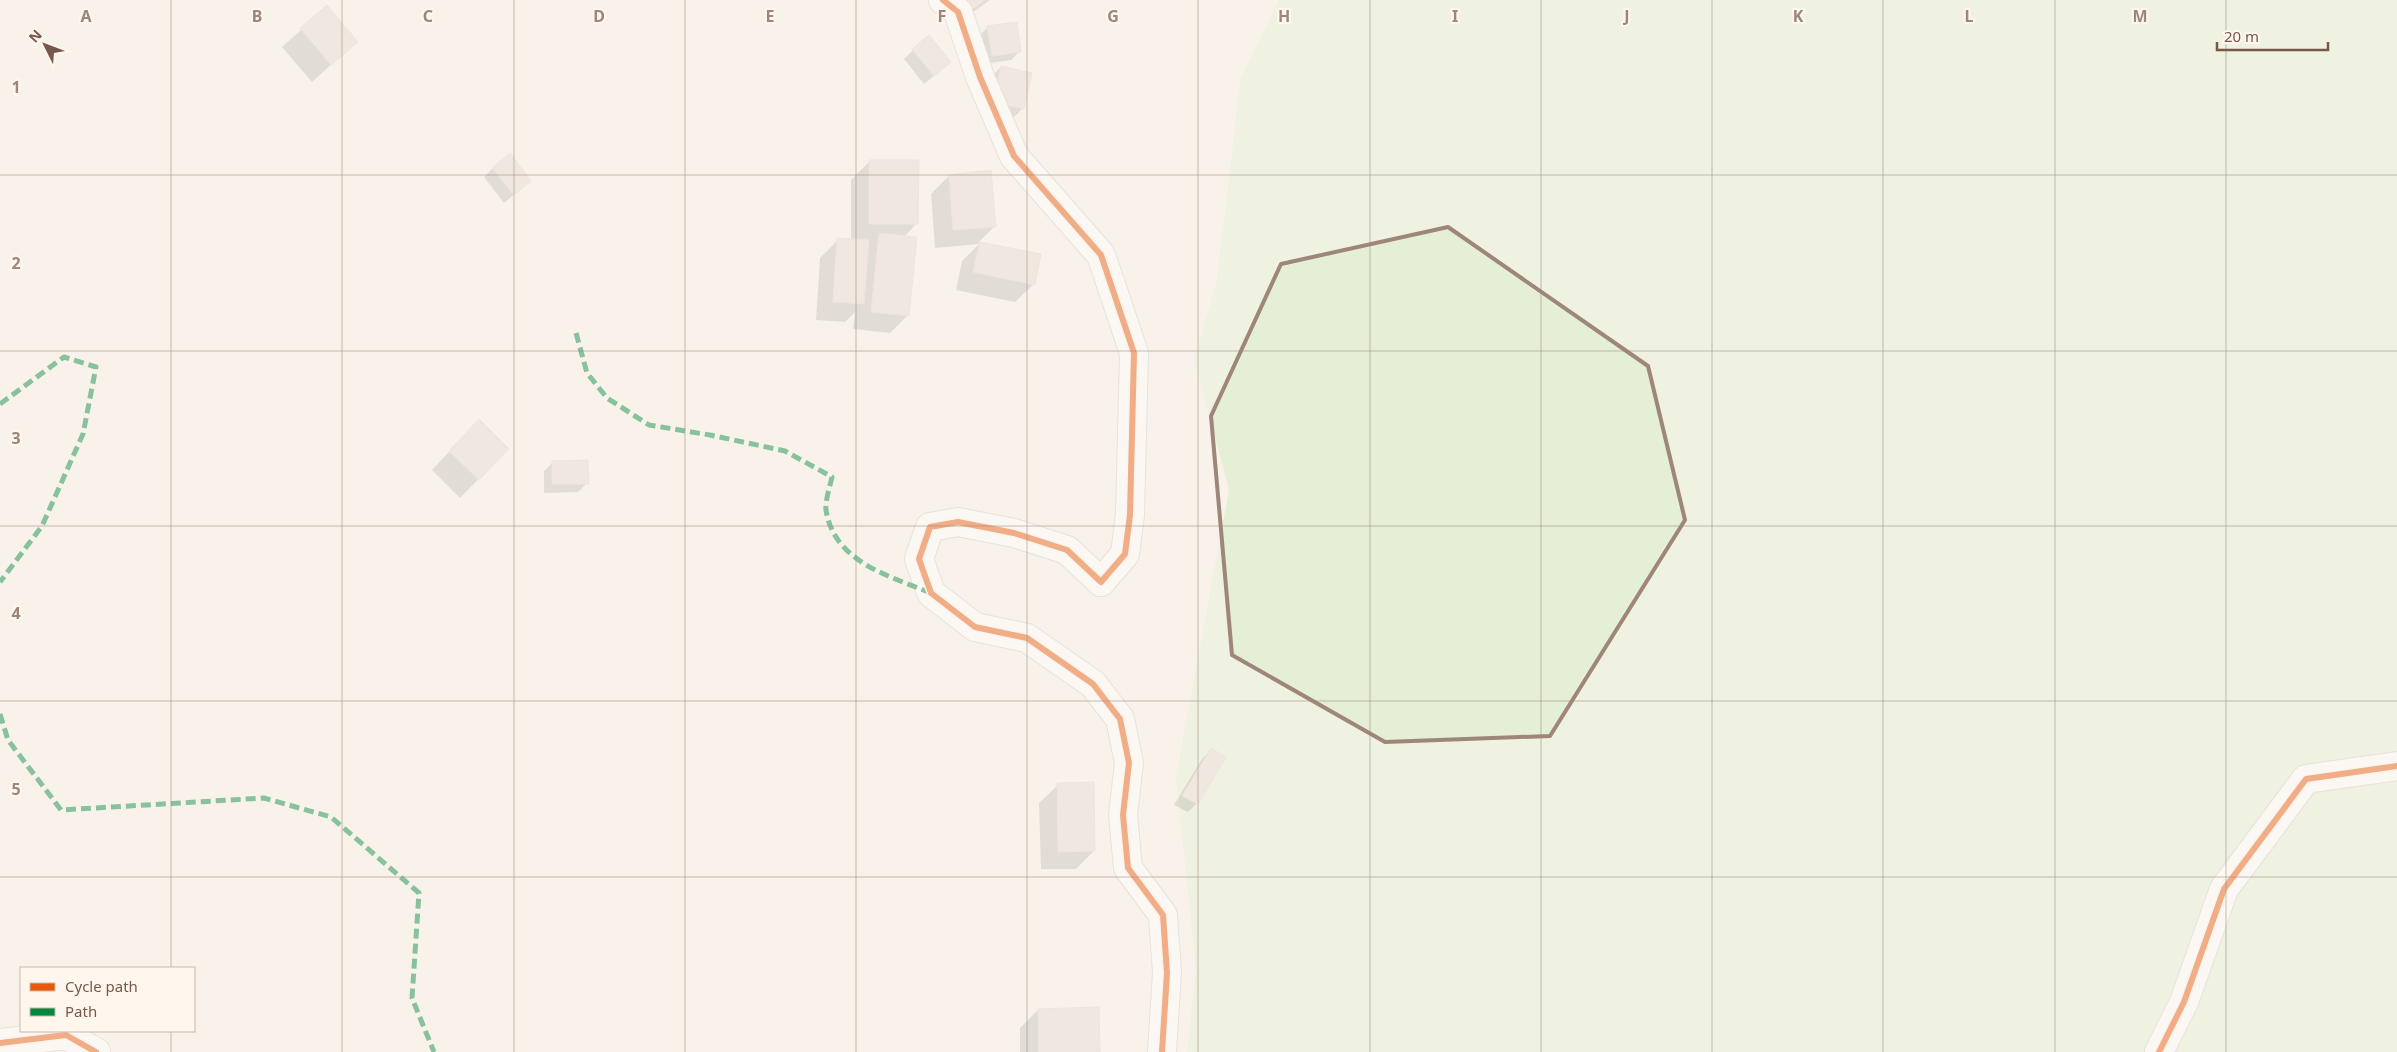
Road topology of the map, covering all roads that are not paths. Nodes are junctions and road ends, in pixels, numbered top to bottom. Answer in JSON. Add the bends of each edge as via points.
{"nodes":[{"id":1,"x":943,"y":0,"type":"edge"},
{"id":2,"x":2397,"y":766,"type":"edge"},
{"id":3,"x":0,"y":1043,"type":"edge"},
{"id":4,"x":96,"y":1052,"type":"edge"},
{"id":5,"x":1162,"y":1052,"type":"edge"},
{"id":6,"x":2159,"y":1052,"type":"edge"}],
"edges":[{"from":1,"to":5,"type":"street","via":[[958,12],[980,77],[1014,156],[1101,255],[1134,353],[1130,514],[1125,554],[1101,582],[1067,550],[1014,533],[958,522],[930,527],[919,559],[931,594],[975,627],[1027,638],[1093,684],[1120,718],[1129,763],[1123,815],[1128,868],[1163,915],[1167,974]]},
{"from":2,"to":6,"type":"street","via":[[2306,779],[2224,889],[2184,1002]]},
{"from":3,"to":4,"type":"street","via":[[66,1035]]}]}
